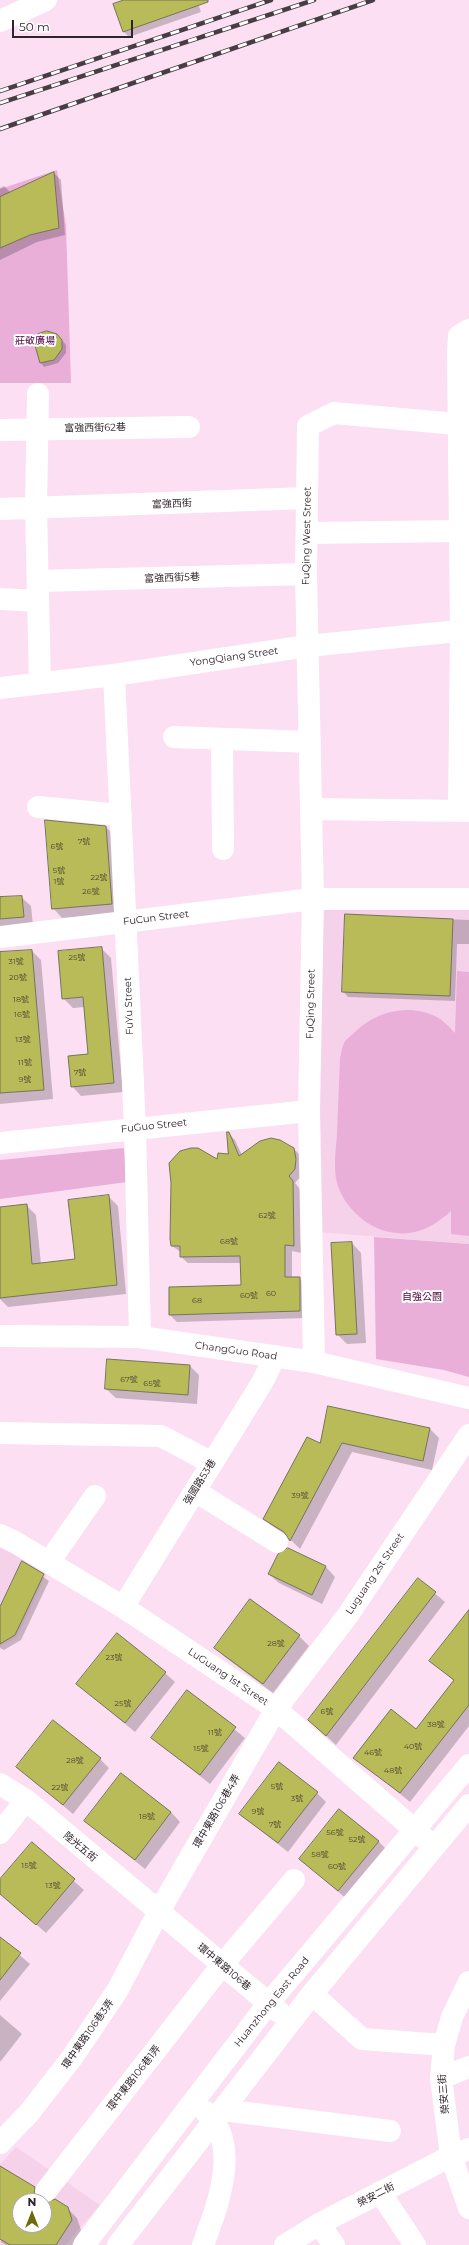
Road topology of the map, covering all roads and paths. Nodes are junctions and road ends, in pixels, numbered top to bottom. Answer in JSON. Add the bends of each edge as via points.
{"nodes":[{"id":1,"x":46,"y":0,"type":"edge"},
{"id":2,"x":0,"y":21,"type":"edge"},
{"id":3,"x":469,"y":330,"type":"edge"},
{"id":4,"x":464,"y":353,"type":"edge"},
{"id":5,"x":38,"y":394,"type":"dead end"},
{"id":6,"x":463,"y":424,"type":"edge"},
{"id":7,"x":189,"y":427,"type":"dead end"},
{"id":8,"x":37,"y":429,"type":"junction"},
{"id":9,"x":0,"y":430,"type":"edge"},
{"id":10,"x":307,"y":498,"type":"junction"},
{"id":11,"x":36,"y":508,"type":"junction"},
{"id":12,"x":0,"y":509,"type":"edge"},
{"id":13,"x":462,"y":519,"type":"edge"},
{"id":14,"x":307,"y":533,"type":"junction"},
{"id":15,"x":306,"y":574,"type":"junction"},
{"id":16,"x":38,"y":591,"type":"junction"},
{"id":17,"x":0,"y":599,"type":"edge"},
{"id":18,"x":465,"y":631,"type":"edge"},
{"id":19,"x":307,"y":646,"type":"junction"},
{"id":20,"x":114,"y":675,"type":"junction"},
{"id":21,"x":40,"y":683,"type":"junction"},
{"id":22,"x":0,"y":688,"type":"edge"},
{"id":23,"x":174,"y":737,"type":"dead end"},
{"id":24,"x":222,"y":739,"type":"junction"},
{"id":25,"x":310,"y":742,"type":"junction"},
{"id":26,"x":38,"y":806,"type":"dead end"},
{"id":27,"x":312,"y":809,"type":"junction"},
{"id":28,"x":464,"y":811,"type":"edge"},
{"id":29,"x":121,"y":815,"type":"junction"},
{"id":30,"x":223,"y":849,"type":"dead end"},
{"id":31,"x":313,"y":898,"type":"junction"},
{"id":32,"x":469,"y":900,"type":"edge"},
{"id":33,"x":126,"y":921,"type":"junction"},
{"id":34,"x":0,"y":937,"type":"edge"},
{"id":35,"x":309,"y":1111,"type":"junction"},
{"id":36,"x":134,"y":1128,"type":"junction"},
{"id":37,"x":0,"y":1143,"type":"edge"},
{"id":38,"x":0,"y":1336,"type":"edge"},
{"id":39,"x":140,"y":1337,"type":"junction"},
{"id":40,"x":275,"y":1356,"type":"junction"},
{"id":41,"x":314,"y":1362,"type":"junction"},
{"id":42,"x":469,"y":1398,"type":"edge"},
{"id":43,"x":0,"y":1433,"type":"edge"},
{"id":44,"x":469,"y":1435,"type":"edge"},
{"id":45,"x":212,"y":1463,"type":"junction"},
{"id":46,"x":195,"y":1490,"type":"junction"},
{"id":47,"x":95,"y":1496,"type":"dead end"},
{"id":48,"x":0,"y":1535,"type":"edge"},
{"id":49,"x":276,"y":1542,"type":"dead end"},
{"id":50,"x":48,"y":1562,"type":"junction"},
{"id":51,"x":123,"y":1607,"type":"junction"},
{"id":52,"x":276,"y":1709,"type":"junction"},
{"id":53,"x":469,"y":1765,"type":"edge"},
{"id":54,"x":0,"y":1784,"type":"edge"},
{"id":55,"x":26,"y":1800,"type":"junction"},
{"id":56,"x":469,"y":1805,"type":"edge"},
{"id":57,"x":415,"y":1831,"type":"junction"},
{"id":58,"x":0,"y":1833,"type":"edge"},
{"id":59,"x":435,"y":1848,"type":"junction"},
{"id":60,"x":294,"y":1880,"type":"dead end"},
{"id":61,"x":158,"y":1912,"type":"junction"},
{"id":62,"x":222,"y":1965,"type":"junction"},
{"id":63,"x":468,"y":1984,"type":"edge"},
{"id":64,"x":312,"y":1994,"type":"junction"},
{"id":65,"x":268,"y":2004,"type":"junction"},
{"id":66,"x":291,"y":2022,"type":"junction"},
{"id":67,"x":444,"y":2045,"type":"junction"},
{"id":68,"x":469,"y":2067,"type":"edge"},
{"id":69,"x":440,"y":2078,"type":"junction"},
{"id":70,"x":193,"y":2101,"type":"junction"},
{"id":71,"x":219,"y":2115,"type":"junction"},
{"id":72,"x":390,"y":2131,"type":"dead end"},
{"id":73,"x":0,"y":2143,"type":"edge"},
{"id":74,"x":460,"y":2152,"type":"edge"},
{"id":75,"x":46,"y":2191,"type":"dead end"},
{"id":76,"x":380,"y":2192,"type":"junction"},
{"id":77,"x":469,"y":2208,"type":"edge"},
{"id":78,"x":319,"y":2224,"type":"junction"},
{"id":79,"x":84,"y":2245,"type":"edge"},
{"id":80,"x":118,"y":2245,"type":"edge"},
{"id":81,"x":203,"y":2245,"type":"edge"},
{"id":82,"x":285,"y":2245,"type":"edge"},
{"id":83,"x":334,"y":2245,"type":"edge"},
{"id":84,"x":415,"y":2245,"type":"edge"}],
"edges":[{"from":1,"to":2,"type":"street"},
{"from":3,"to":4,"type":"street","via":[[459,336]]},
{"from":4,"to":6,"type":"street"},
{"from":5,"to":8,"type":"street"},
{"from":6,"to":10,"type":"street","name":"FuQing West Street","via":[[334,414],[308,426]]},
{"from":6,"to":13,"type":"street"},
{"from":7,"to":8,"type":"street","name":"富強西街62巷"},
{"from":8,"to":9,"type":"street","name":"富強西街62巷"},
{"from":8,"to":11,"type":"street"},
{"from":10,"to":11,"type":"street","name":"富強西街"},
{"from":10,"to":14,"type":"street","name":"FuQing West Street"},
{"from":11,"to":12,"type":"street","name":"富強西街"},
{"from":11,"to":16,"type":"street"},
{"from":13,"to":14,"type":"street"},
{"from":13,"to":18,"type":"street"},
{"from":14,"to":15,"type":"street","name":"FuQing West Street"},
{"from":15,"to":16,"type":"street","name":"富強西街5巷"},
{"from":15,"to":19,"type":"street","name":"FuQing West Street"},
{"from":16,"to":17,"type":"street","name":"富強西街5巷"},
{"from":16,"to":21,"type":"street"},
{"from":18,"to":19,"type":"street","name":"YongQiang Street"},
{"from":18,"to":28,"type":"street"},
{"from":19,"to":20,"type":"street","name":"YongQiang Street"},
{"from":19,"to":25,"type":"street","name":"FuQing Street"},
{"from":20,"to":21,"type":"street","name":"YongQiang Street"},
{"from":20,"to":29,"type":"street","name":"FuYu Street"},
{"from":21,"to":22,"type":"street","name":"YongQiang Street"},
{"from":23,"to":24,"type":"street"},
{"from":24,"to":25,"type":"street"},
{"from":24,"to":30,"type":"street"},
{"from":25,"to":27,"type":"street","name":"FuQing Street"},
{"from":26,"to":29,"type":"street"},
{"from":27,"to":28,"type":"street"},
{"from":27,"to":31,"type":"street","name":"FuQing Street"},
{"from":29,"to":33,"type":"street","name":"FuYu Street"},
{"from":31,"to":32,"type":"street","name":"FuCun Street"},
{"from":31,"to":33,"type":"street","name":"FuCun Street"},
{"from":31,"to":35,"type":"street","name":"FuQing Street"},
{"from":33,"to":34,"type":"street","name":"FuCun Street"},
{"from":33,"to":36,"type":"street","name":"FuYu Street"},
{"from":35,"to":36,"type":"street","name":"FuGuo Street"},
{"from":35,"to":41,"type":"street","name":"FuQing Street"},
{"from":36,"to":37,"type":"street","name":"FuGuo Street"},
{"from":36,"to":39,"type":"street","name":"FuYu Street"},
{"from":38,"to":39,"type":"street","name":"ChangGuo Road"},
{"from":39,"to":40,"type":"street","name":"ChangGuo Road"},
{"from":40,"to":41,"type":"street","name":"ChangGuo Road"},
{"from":40,"to":45,"type":"street","name":"強國路53巷","via":[[263,1381]]},
{"from":41,"to":42,"type":"street","name":"ChangGuo Road"},
{"from":43,"to":45,"type":"street","via":[[161,1436]]},
{"from":44,"to":52,"type":"street","name":"Luguang 2st Street","via":[[348,1615]]},
{"from":45,"to":46,"type":"street","name":"強國路53巷"},
{"from":46,"to":49,"type":"street"},
{"from":46,"to":51,"type":"street","name":"強國路53巷"},
{"from":47,"to":50,"type":"street"},
{"from":48,"to":50,"type":"street","name":"LuGuang 1st Street"},
{"from":50,"to":51,"type":"street","name":"LuGuang 1st Street"},
{"from":51,"to":52,"type":"street","name":"LuGuang 1st Street"},
{"from":52,"to":57,"type":"street","name":"LuGuang 1st Street"},
{"from":52,"to":61,"type":"street","name":"環中東路106巷4弄"},
{"from":53,"to":57,"type":"street","name":"Huanzhong East Road"},
{"from":54,"to":55,"type":"street","name":"陸光五街"},
{"from":55,"to":58,"type":"street"},
{"from":55,"to":61,"type":"street","name":"陸光五街"},
{"from":56,"to":59,"type":"street"},
{"from":57,"to":59,"type":"street","name":"LuGuang 1st Street"},
{"from":57,"to":65,"type":"street","name":"Huanzhong East Road"},
{"from":59,"to":64,"type":"street"},
{"from":60,"to":62,"type":"street","name":"環中東路106巷1弄"},
{"from":61,"to":62,"type":"street","name":"環中東路106巷"},
{"from":61,"to":73,"type":"street","name":"環中東路106巷3弄","via":[[117,1991],[71,2059],[29,2113]]},
{"from":62,"to":65,"type":"street","name":"環中東路106巷"},
{"from":62,"to":75,"type":"street","name":"環中東路106巷1弄"},
{"from":63,"to":67,"type":"street","name":"榮安三街","via":[[452,2017]]},
{"from":64,"to":66,"type":"street"},
{"from":64,"to":67,"type":"street","via":[[362,2038]]},
{"from":65,"to":66,"type":"street","name":"環中東路106巷"},
{"from":65,"to":70,"type":"street","name":"Huanzhong East Road"},
{"from":66,"to":71,"type":"street"},
{"from":67,"to":69,"type":"street","name":"榮安三街"},
{"from":68,"to":69,"type":"street"},
{"from":69,"to":74,"type":"street","name":"榮安三街"},
{"from":70,"to":71,"type":"street"},
{"from":70,"to":79,"type":"street","name":"Huanzhong East Road"},
{"from":71,"to":72,"type":"street"},
{"from":71,"to":80,"type":"street"},
{"from":71,"to":81,"type":"street","via":[[224,2147],[224,2177]]},
{"from":74,"to":76,"type":"street","name":"榮安二街"},
{"from":74,"to":77,"type":"street","name":"榮安三街"},
{"from":76,"to":78,"type":"street","name":"榮安二街"},
{"from":76,"to":84,"type":"street"},
{"from":78,"to":82,"type":"street","name":"榮安二街"},
{"from":78,"to":83,"type":"street"}]}
